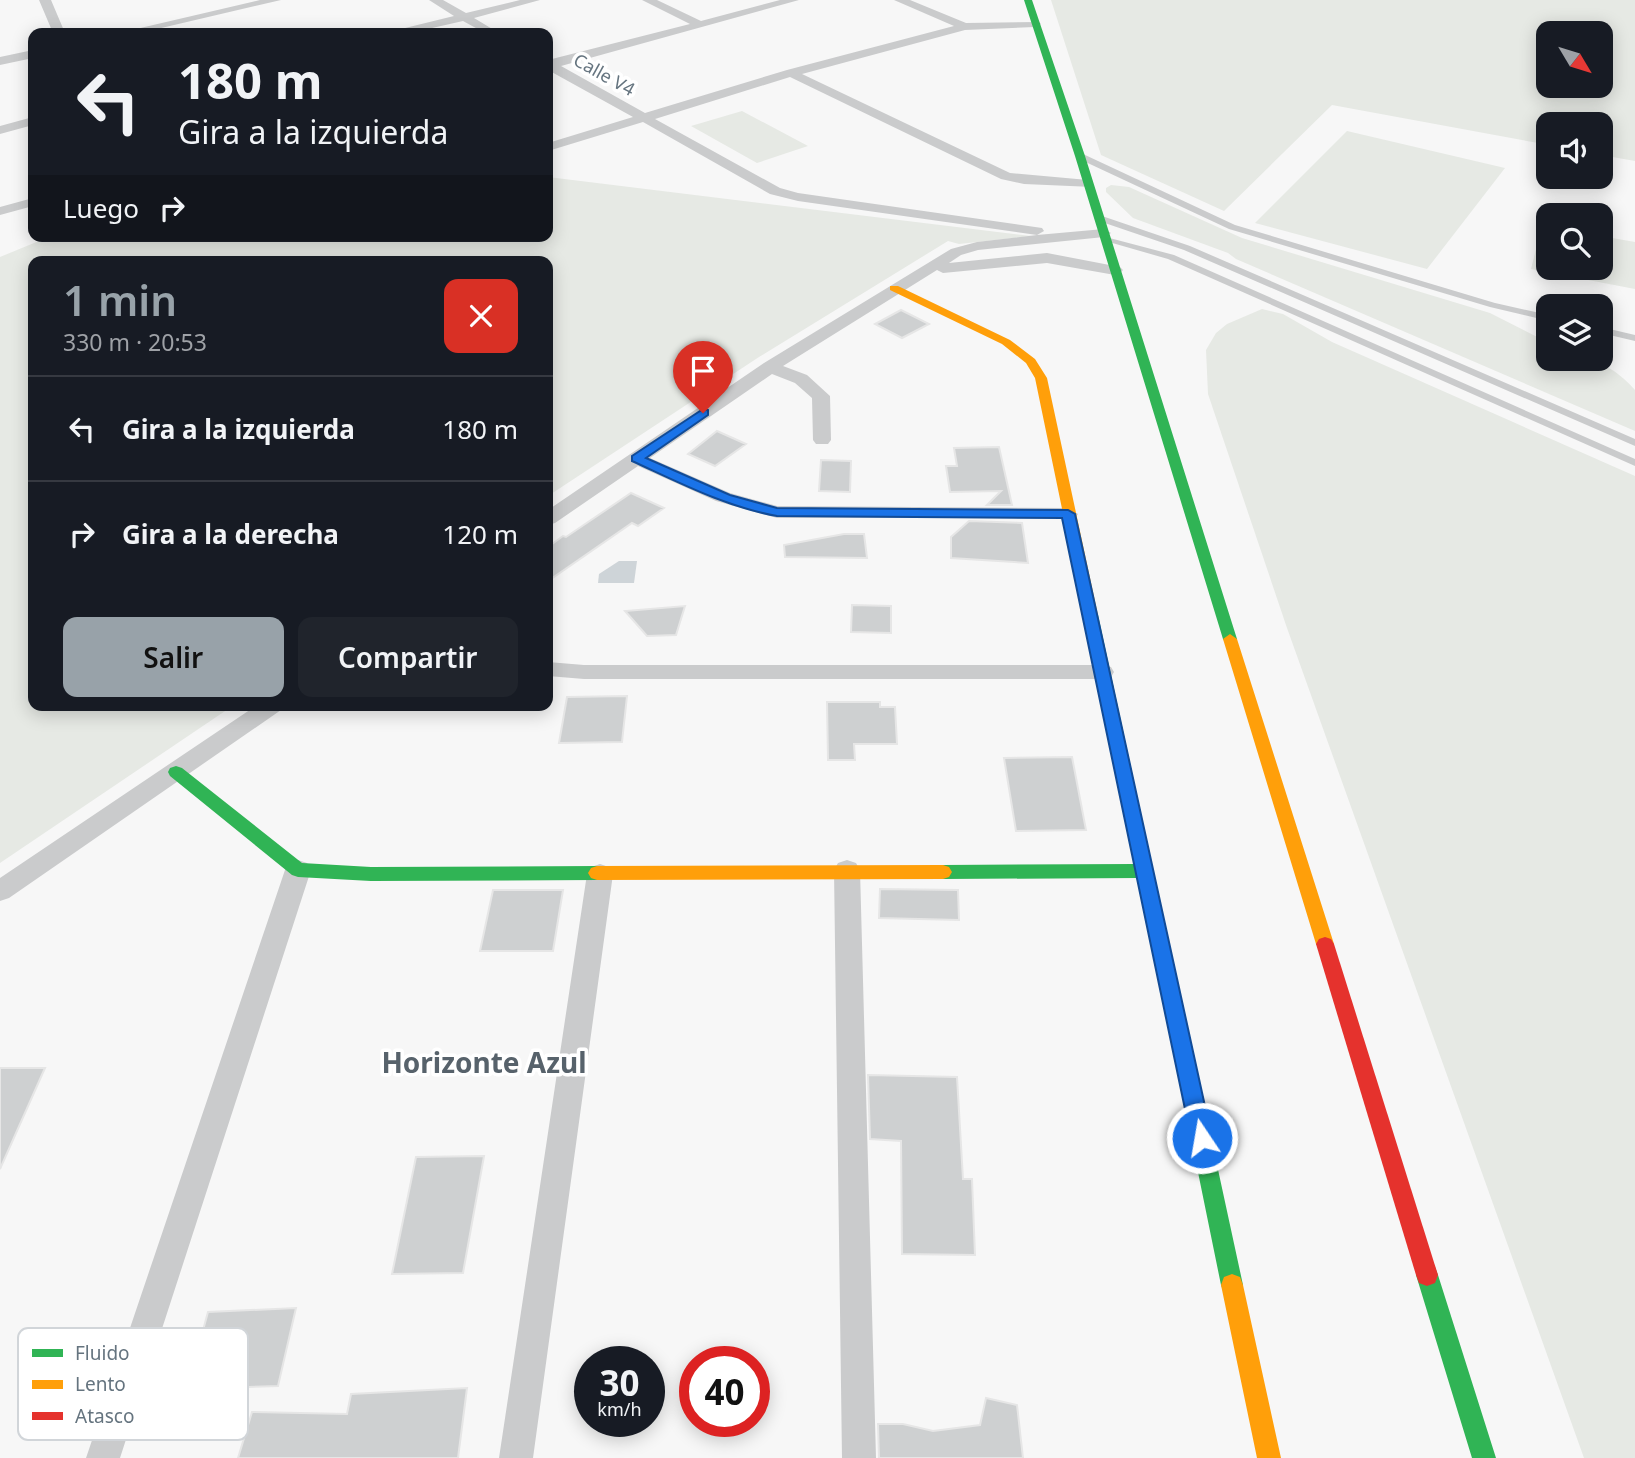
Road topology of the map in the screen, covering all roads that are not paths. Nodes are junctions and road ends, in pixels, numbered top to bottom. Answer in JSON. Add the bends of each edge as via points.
{"nodes":[{"id":1,"x":45,"y":0,"type":"edge"},
{"id":2,"x":216,"y":0,"type":"edge"},
{"id":3,"x":275,"y":0,"type":"edge"},
{"id":4,"x":435,"y":0,"type":"edge"},
{"id":5,"x":534,"y":0,"type":"edge"},
{"id":6,"x":648,"y":0,"type":"edge"},
{"id":7,"x":793,"y":0,"type":"edge"},
{"id":8,"x":900,"y":0,"type":"edge"},
{"id":9,"x":1028,"y":0,"type":"edge"},
{"id":10,"x":229,"y":10,"type":"junction"},
{"id":11,"x":464,"y":17,"type":"junction"},
{"id":12,"x":1035,"y":24,"type":"junction"},
{"id":13,"x":699,"y":25,"type":"junction"},
{"id":14,"x":965,"y":27,"type":"junction"},
{"id":15,"x":57,"y":28,"type":"edge"},
{"id":16,"x":148,"y":28,"type":"edge"},
{"id":17,"x":418,"y":28,"type":"edge"},
{"id":18,"x":484,"y":28,"type":"edge"},
{"id":19,"x":28,"y":55,"type":"edge"},
{"id":20,"x":0,"y":61,"type":"edge"},
{"id":21,"x":553,"y":64,"type":"edge"},
{"id":22,"x":553,"y":67,"type":"edge"},
{"id":23,"x":792,"y":73,"type":"junction"},
{"id":24,"x":643,"y":117,"type":"junction"},
{"id":25,"x":28,"y":122,"type":"edge"},
{"id":26,"x":0,"y":130,"type":"edge"},
{"id":27,"x":553,"y":145,"type":"edge"},
{"id":28,"x":1080,"y":156,"type":"junction"},
{"id":29,"x":1088,"y":184,"type":"junction"},
{"id":30,"x":28,"y":203,"type":"edge"},
{"id":31,"x":0,"y":211,"type":"edge"},
{"id":32,"x":1103,"y":230,"type":"junction"},
{"id":33,"x":1070,"y":236,"type":"junction"},
{"id":34,"x":1115,"y":270,"type":"junction"},
{"id":35,"x":923,"y":271,"type":"junction"},
{"id":36,"x":894,"y":288,"type":"junction"},
{"id":37,"x":1536,"y":315,"type":"edge"},
{"id":38,"x":1613,"y":333,"type":"edge"},
{"id":39,"x":1635,"y":338,"type":"edge"},
{"id":40,"x":770,"y":367,"type":"junction"},
{"id":41,"x":822,"y":440,"type":"dead end"},
{"id":42,"x":1635,"y":443,"type":"edge"},
{"id":43,"x":637,"y":459,"type":"junction"},
{"id":44,"x":1635,"y":463,"type":"edge"},
{"id":45,"x":1068,"y":514,"type":"junction"},
{"id":46,"x":553,"y":516,"type":"edge"},
{"id":47,"x":553,"y":669,"type":"edge"},
{"id":48,"x":1103,"y":672,"type":"junction"},
{"id":49,"x":265,"y":711,"type":"edge"},
{"id":50,"x":176,"y":772,"type":"junction"},
{"id":51,"x":298,"y":870,"type":"junction"},
{"id":52,"x":847,"y":870,"type":"junction"},
{"id":53,"x":1145,"y":871,"type":"junction"},
{"id":54,"x":600,"y":874,"type":"junction"},
{"id":55,"x":0,"y":891,"type":"edge"},
{"id":56,"x":146,"y":1328,"type":"edge"},
{"id":57,"x":109,"y":1440,"type":"edge"},
{"id":58,"x":103,"y":1458,"type":"edge"},
{"id":59,"x":516,"y":1458,"type":"edge"},
{"id":60,"x":859,"y":1458,"type":"edge"},
{"id":61,"x":1269,"y":1458,"type":"edge"},
{"id":62,"x":1484,"y":1458,"type":"edge"}],
"edges":[{"from":1,"to":15,"type":"street"},
{"from":2,"to":10,"type":"street"},
{"from":3,"to":10,"type":"street"},
{"from":4,"to":11,"type":"street"},
{"from":5,"to":11,"type":"street"},
{"from":6,"to":13,"type":"street"},
{"from":7,"to":13,"type":"street"},
{"from":8,"to":14,"type":"street"},
{"from":9,"to":12,"type":"street"},
{"from":10,"to":16,"type":"street"},
{"from":11,"to":17,"type":"street"},
{"from":11,"to":18,"type":"street"},
{"from":12,"to":14,"type":"street"},
{"from":12,"to":28,"type":"street"},
{"from":13,"to":21,"type":"street"},
{"from":14,"to":23,"type":"street"},
{"from":19,"to":20,"type":"street"},
{"from":22,"to":24,"type":"street","name":"Calle V4"},
{"from":23,"to":24,"type":"street"},
{"from":23,"to":29,"type":"street","via":[[1006,176]]},
{"from":24,"to":27,"type":"street"},
{"from":24,"to":33,"type":"street","name":"Calle V4","via":[[775,191]]},
{"from":25,"to":26,"type":"street"},
{"from":28,"to":29,"type":"street"},
{"from":28,"to":37,"type":"lane","via":[[1232,226]]},
{"from":29,"to":32,"type":"street"},
{"from":30,"to":31,"type":"street"},
{"from":32,"to":33,"type":"street"},
{"from":32,"to":34,"type":"street"},
{"from":32,"to":42,"type":"lane","via":[[1187,248]]},
{"from":32,"to":44,"type":"lane"},
{"from":33,"to":35,"type":"street","via":[[976,246]]},
{"from":34,"to":35,"type":"street","via":[[1047,258]]},
{"from":34,"to":62,"type":"street"},
{"from":35,"to":36,"type":"street"},
{"from":36,"to":40,"type":"street"},
{"from":36,"to":45,"type":"street","via":[[1006,342],[1031,361],[1041,378]]},
{"from":38,"to":39,"type":"lane"},
{"from":40,"to":41,"type":"street","via":[[801,379],[821,396]]},
{"from":40,"to":43,"type":"street"},
{"from":43,"to":45,"type":"street","via":[[751,508],[777,512]]},
{"from":43,"to":46,"type":"street"},
{"from":45,"to":48,"type":"street"},
{"from":47,"to":48,"type":"street"},
{"from":48,"to":53,"type":"street"},
{"from":49,"to":50,"type":"street"},
{"from":50,"to":51,"type":"street"},
{"from":50,"to":55,"type":"street"},
{"from":51,"to":54,"type":"street"},
{"from":51,"to":56,"type":"street"},
{"from":52,"to":53,"type":"street"},
{"from":52,"to":54,"type":"street"},
{"from":52,"to":60,"type":"street"},
{"from":53,"to":61,"type":"street"},
{"from":54,"to":59,"type":"street"},
{"from":57,"to":58,"type":"street"}]}
